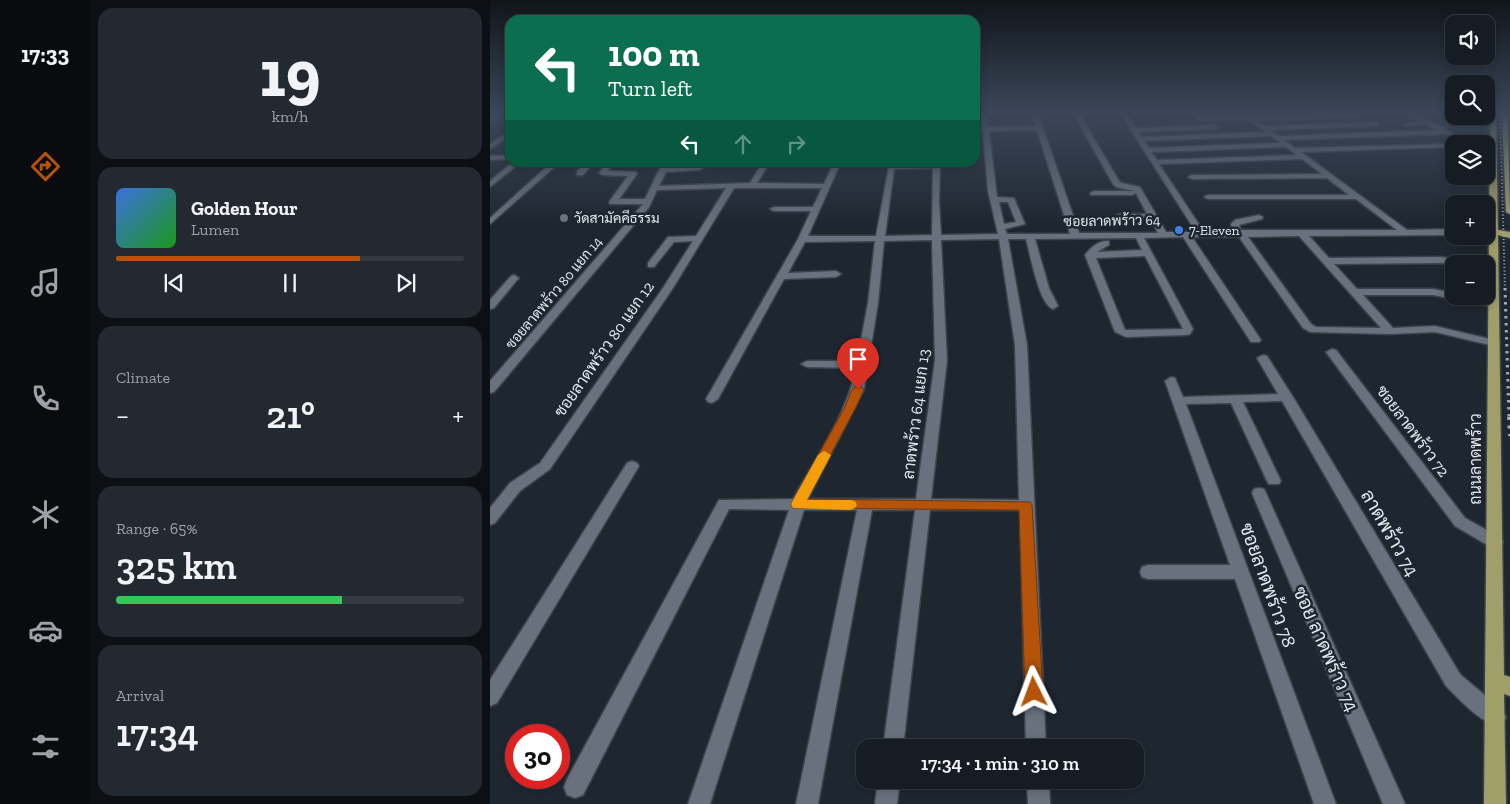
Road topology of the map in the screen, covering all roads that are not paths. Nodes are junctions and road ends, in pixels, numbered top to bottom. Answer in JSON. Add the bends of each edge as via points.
{"nodes":[{"id":1,"x":1148,"y":150,"type":"edge"},
{"id":2,"x":1294,"y":150,"type":"edge"},
{"id":3,"x":988,"y":151,"type":"edge"},
{"id":4,"x":1047,"y":151,"type":"edge"},
{"id":5,"x":1098,"y":151,"type":"edge"},
{"id":6,"x":505,"y":157,"type":"edge"},
{"id":7,"x":1303,"y":157,"type":"junction"},
{"id":8,"x":490,"y":158,"type":"edge"},
{"id":9,"x":1156,"y":162,"type":"junction"},
{"id":10,"x":1509,"y":162,"type":"edge"},
{"id":11,"x":512,"y":167,"type":"edge"},
{"id":12,"x":551,"y":167,"type":"edge"},
{"id":13,"x":586,"y":167,"type":"edge"},
{"id":14,"x":607,"y":167,"type":"edge"},
{"id":15,"x":665,"y":167,"type":"edge"},
{"id":16,"x":683,"y":167,"type":"edge"},
{"id":17,"x":701,"y":167,"type":"edge"},
{"id":18,"x":764,"y":167,"type":"edge"},
{"id":19,"x":836,"y":167,"type":"edge"},
{"id":20,"x":891,"y":167,"type":"edge"},
{"id":21,"x":937,"y":167,"type":"edge"},
{"id":22,"x":1186,"y":169,"type":"dead end"},
{"id":23,"x":1509,"y":171,"type":"edge"},
{"id":24,"x":580,"y":173,"type":"dead end"},
{"id":25,"x":1329,"y":176,"type":"junction"},
{"id":26,"x":490,"y":185,"type":"edge"},
{"id":27,"x":752,"y":185,"type":"junction"},
{"id":28,"x":731,"y":186,"type":"junction"},
{"id":29,"x":827,"y":186,"type":"junction"},
{"id":30,"x":1200,"y":187,"type":"junction"},
{"id":31,"x":654,"y":188,"type":"junction"},
{"id":32,"x":1139,"y":193,"type":"junction"},
{"id":33,"x":1094,"y":194,"type":"dead end"},
{"id":34,"x":1358,"y":197,"type":"junction"},
{"id":35,"x":994,"y":199,"type":"junction"},
{"id":36,"x":648,"y":201,"type":"junction"},
{"id":37,"x":1214,"y":206,"type":"dead end"},
{"id":38,"x":774,"y":209,"type":"dead end"},
{"id":39,"x":817,"y":209,"type":"junction"},
{"id":40,"x":1510,"y":212,"type":"edge"},
{"id":41,"x":1120,"y":216,"type":"dead end"},
{"id":42,"x":1152,"y":216,"type":"junction"},
{"id":43,"x":1259,"y":217,"type":"dead end"},
{"id":44,"x":490,"y":222,"type":"edge"},
{"id":45,"x":1002,"y":231,"type":"junction"},
{"id":46,"x":1445,"y":232,"type":"edge"},
{"id":47,"x":1239,"y":233,"type":"junction"},
{"id":48,"x":1301,"y":233,"type":"junction"},
{"id":49,"x":1406,"y":233,"type":"junction"},
{"id":50,"x":1495,"y":233,"type":"edge"},
{"id":51,"x":1138,"y":234,"type":"junction"},
{"id":52,"x":1162,"y":234,"type":"junction"},
{"id":53,"x":1185,"y":234,"type":"junction"},
{"id":54,"x":1202,"y":234,"type":"junction"},
{"id":55,"x":1076,"y":235,"type":"junction"},
{"id":56,"x":1510,"y":235,"type":"edge"},
{"id":57,"x":1030,"y":236,"type":"junction"},
{"id":58,"x":936,"y":237,"type":"junction"},
{"id":59,"x":700,"y":238,"type":"junction"},
{"id":60,"x":802,"y":238,"type":"junction"},
{"id":61,"x":880,"y":238,"type":"junction"},
{"id":62,"x":1106,"y":244,"type":"dead end"},
{"id":63,"x":1148,"y":253,"type":"junction"},
{"id":64,"x":1090,"y":255,"type":"junction"},
{"id":65,"x":1328,"y":261,"type":"junction"},
{"id":66,"x":1445,"y":261,"type":"edge"},
{"id":67,"x":651,"y":265,"type":"dead end"},
{"id":68,"x":836,"y":274,"type":"dead end"},
{"id":69,"x":781,"y":276,"type":"junction"},
{"id":70,"x":514,"y":278,"type":"dead end"},
{"id":71,"x":1356,"y":292,"type":"junction"},
{"id":72,"x":1445,"y":294,"type":"edge"},
{"id":73,"x":1494,"y":305,"type":"edge"},
{"id":74,"x":490,"y":306,"type":"edge"},
{"id":75,"x":1053,"y":306,"type":"dead end"},
{"id":76,"x":1390,"y":332,"type":"junction"},
{"id":77,"x":1255,"y":340,"type":"dead end"},
{"id":78,"x":1494,"y":342,"type":"junction"},
{"id":79,"x":1332,"y":352,"type":"dead end"},
{"id":80,"x":1263,"y":358,"type":"dead end"},
{"id":81,"x":807,"y":364,"type":"dead end"},
{"id":82,"x":863,"y":365,"type":"junction"},
{"id":83,"x":1171,"y":381,"type":"dead end"},
{"id":84,"x":490,"y":389,"type":"edge"},
{"id":85,"x":1287,"y":397,"type":"junction"},
{"id":86,"x":712,"y":399,"type":"dead end"},
{"id":87,"x":1235,"y":399,"type":"junction"},
{"id":88,"x":1178,"y":401,"type":"junction"},
{"id":89,"x":632,"y":466,"type":"dead end"},
{"id":90,"x":1274,"y":481,"type":"dead end"},
{"id":91,"x":1259,"y":493,"type":"dead end"},
{"id":92,"x":798,"y":504,"type":"junction"},
{"id":93,"x":864,"y":505,"type":"junction"},
{"id":94,"x":922,"y":505,"type":"junction"},
{"id":95,"x":1026,"y":505,"type":"junction"},
{"id":96,"x":490,"y":519,"type":"edge"},
{"id":97,"x":1495,"y":542,"type":"junction"},
{"id":98,"x":1148,"y":572,"type":"dead end"},
{"id":99,"x":1240,"y":572,"type":"junction"},
{"id":100,"x":1503,"y":683,"type":"edge"},
{"id":101,"x":490,"y":697,"type":"edge"},
{"id":102,"x":1496,"y":717,"type":"junction"},
{"id":103,"x":894,"y":739,"type":"edge"},
{"id":104,"x":1036,"y":739,"type":"edge"},
{"id":105,"x":575,"y":787,"type":"dead end"},
{"id":106,"x":888,"y":789,"type":"edge"},
{"id":107,"x":1038,"y":789,"type":"edge"},
{"id":108,"x":699,"y":804,"type":"edge"},
{"id":109,"x":807,"y":804,"type":"edge"},
{"id":110,"x":886,"y":804,"type":"edge"},
{"id":111,"x":1039,"y":804,"type":"edge"},
{"id":112,"x":1325,"y":804,"type":"edge"},
{"id":113,"x":1394,"y":804,"type":"edge"},
{"id":114,"x":1495,"y":804,"type":"edge"}],
"edges":[{"from":1,"to":9,"type":"street"},
{"from":2,"to":7,"type":"street"},
{"from":3,"to":35,"type":"street"},
{"from":4,"to":55,"type":"street"},
{"from":5,"to":32,"type":"street","via":[[1116,182],[1137,189]]},
{"from":6,"to":8,"type":"street"},
{"from":7,"to":9,"type":"street"},
{"from":7,"to":25,"type":"street"},
{"from":9,"to":54,"type":"street"},
{"from":10,"to":23,"type":"main road"},
{"from":11,"to":26,"type":"street"},
{"from":12,"to":44,"type":"street"},
{"from":13,"to":24,"type":"street"},
{"from":14,"to":36,"type":"street","via":[[603,173],[633,174],[614,202]]},
{"from":15,"to":31,"type":"street","name":"ซอยลาดพร้าว 80 แยก 14"},
{"from":16,"to":17,"type":"street"},
{"from":18,"to":27,"type":"street"},
{"from":19,"to":29,"type":"street"},
{"from":20,"to":61,"type":"street"},
{"from":21,"to":58,"type":"street","name":"ลาดพร้าว 64 แยก 13"},
{"from":22,"to":30,"type":"street"},
{"from":23,"to":40,"type":"main road"},
{"from":25,"to":30,"type":"street"},
{"from":25,"to":34,"type":"street"},
{"from":27,"to":28,"type":"street"},
{"from":27,"to":29,"type":"street"},
{"from":28,"to":31,"type":"street"},
{"from":28,"to":59,"type":"street","name":"ซอยลาดพร้าว 80 แยก 12"},
{"from":29,"to":39,"type":"street"},
{"from":30,"to":34,"type":"street"},
{"from":30,"to":37,"type":"street"},
{"from":31,"to":36,"type":"street","name":"ซอยลาดพร้าว 80 แยก 14"},
{"from":32,"to":33,"type":"street"},
{"from":32,"to":42,"type":"street"},
{"from":34,"to":49,"type":"street"},
{"from":35,"to":45,"type":"street"},
{"from":35,"to":45,"type":"street","via":[[1012,200],[1021,224]]},
{"from":36,"to":84,"type":"street","name":"ซอยลาดพร้าว 80 แยก 14"},
{"from":38,"to":39,"type":"street"},
{"from":39,"to":60,"type":"street"},
{"from":41,"to":42,"type":"street"},
{"from":42,"to":52,"type":"street"},
{"from":43,"to":47,"type":"street","via":[[1235,224]]},
{"from":45,"to":57,"type":"street","name":"ซอยลาดพร้าว 64"},
{"from":45,"to":58,"type":"street","name":"ซอยลาดพร้าว 64"},
{"from":45,"to":95,"type":"street","via":[[1021,345]]},
{"from":46,"to":49,"type":"street","name":"ซอยลาดพร้าว 64"},
{"from":47,"to":48,"type":"street","name":"ซอยลาดพร้าว 64"},
{"from":47,"to":54,"type":"street","name":"ซอยลาดพร้าว 64"},
{"from":47,"to":76,"type":"street","via":[[1307,326],[1314,330]]},
{"from":48,"to":49,"type":"street","name":"ซอยลาดพร้าว 64"},
{"from":48,"to":65,"type":"street"},
{"from":50,"to":56,"type":"main road"},
{"from":51,"to":52,"type":"street","name":"ซอยลาดพร้าว 64"},
{"from":51,"to":55,"type":"street","name":"ซอยลาดพร้าว 64"},
{"from":51,"to":63,"type":"street"},
{"from":52,"to":53,"type":"street","name":"ซอยลาดพร้าว 64"},
{"from":53,"to":54,"type":"street","name":"ซอยลาดพร้าว 64"},
{"from":53,"to":77,"type":"street"},
{"from":55,"to":57,"type":"street","name":"ซอยลาดพร้าว 64"},
{"from":57,"to":75,"type":"street","via":[[1044,288]]},
{"from":58,"to":61,"type":"street","name":"ซอยลาดพร้าว 64"},
{"from":58,"to":94,"type":"street","name":"ลาดพร้าว 64 แยก 13","via":[[941,360]]},
{"from":59,"to":67,"type":"street","via":[[671,239]]},
{"from":59,"to":96,"type":"street","name":"ซอยลาดพร้าว 80 แยก 12","via":[[545,466],[515,487]]},
{"from":60,"to":61,"type":"street","name":"ซอยลาดพร้าว 64"},
{"from":60,"to":69,"type":"street"},
{"from":61,"to":82,"type":"street"},
{"from":62,"to":64,"type":"street","via":[[1097,247]]},
{"from":63,"to":64,"type":"street"},
{"from":63,"to":64,"type":"street","via":[[1188,329],[1186,332],[1120,332]]},
{"from":65,"to":66,"type":"street"},
{"from":65,"to":71,"type":"street"},
{"from":68,"to":69,"type":"street"},
{"from":69,"to":86,"type":"street"},
{"from":70,"to":74,"type":"street"},
{"from":71,"to":72,"type":"street"},
{"from":71,"to":76,"type":"street"},
{"from":73,"to":78,"type":"main road","name":"ถนนลาดพร้าว"},
{"from":76,"to":78,"type":"street","via":[[1435,329]]},
{"from":78,"to":97,"type":"main road","name":"ถนนลาดพร้าว"},
{"from":79,"to":97,"type":"street","name":"ซอยลาดพร้าว 72","via":[[1460,522]]},
{"from":80,"to":85,"type":"street","name":"ลาดพร้าว 74"},
{"from":81,"to":82,"type":"street"},
{"from":82,"to":92,"type":"street","via":[[850,407]]},
{"from":83,"to":88,"type":"street","name":"ซอยลาดพร้าว 78"},
{"from":85,"to":87,"type":"street"},
{"from":85,"to":102,"type":"street","name":"ลาดพร้าว 74","via":[[1452,680]]},
{"from":87,"to":88,"type":"street"},
{"from":87,"to":90,"type":"street"},
{"from":88,"to":99,"type":"street","name":"ซอยลาดพร้าว 78"},
{"from":89,"to":101,"type":"street"},
{"from":91,"to":113,"type":"street","name":"ซอย ลาดพร้าว 74"},
{"from":92,"to":93,"type":"street"},
{"from":92,"to":105,"type":"street","via":[[724,504]]},
{"from":92,"to":108,"type":"street"},
{"from":93,"to":94,"type":"street"},
{"from":93,"to":109,"type":"street"},
{"from":94,"to":95,"type":"street"},
{"from":94,"to":103,"type":"street","name":"ลาดพร้าว 64 แยก 13"},
{"from":95,"to":104,"type":"street"},
{"from":97,"to":100,"type":"main road","name":"ถนนลาดพร้าว"},
{"from":98,"to":99,"type":"street"},
{"from":99,"to":112,"type":"street","name":"ซอยลาดพร้าว 78"},
{"from":100,"to":102,"type":"main road","name":"ถนนลาดพร้าว"},
{"from":102,"to":114,"type":"main road","name":"ถนนลาดพร้าว"},
{"from":106,"to":110,"type":"street"},
{"from":107,"to":111,"type":"street"}]}
